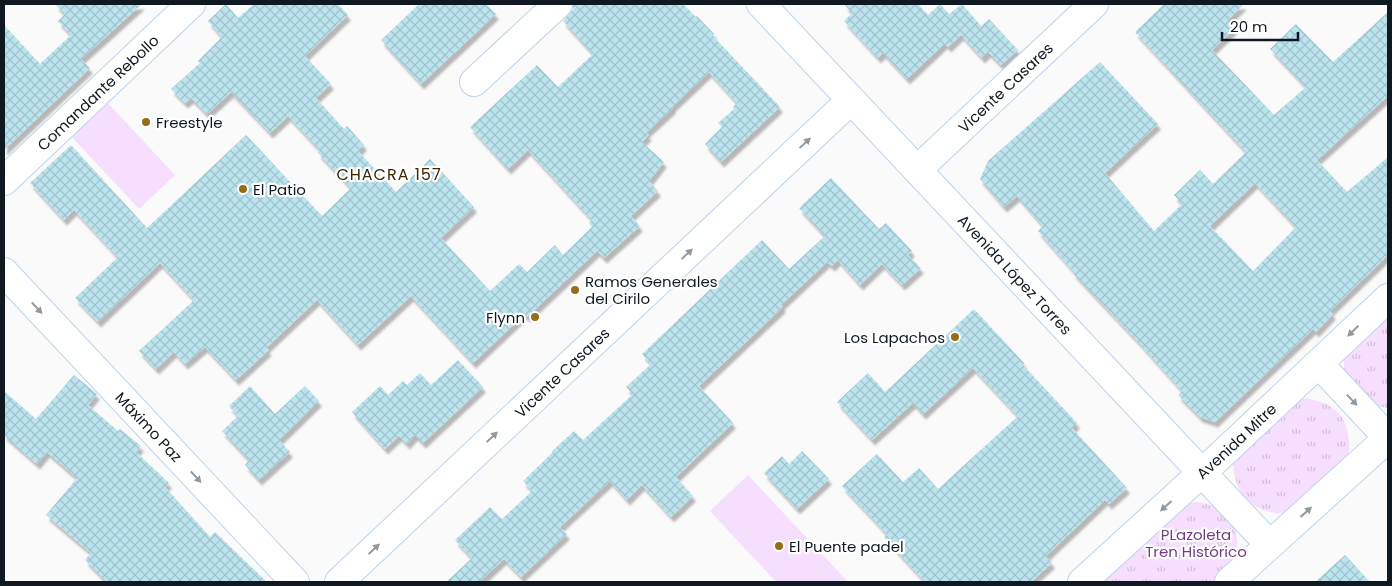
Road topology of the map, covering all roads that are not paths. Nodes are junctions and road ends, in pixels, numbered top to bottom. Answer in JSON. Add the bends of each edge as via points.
{"nodes":[{"id":1,"x":191,"y":4,"type":"edge"},
{"id":2,"x":558,"y":4,"type":"edge"},
{"id":3,"x":760,"y":4,"type":"edge"},
{"id":4,"x":1094,"y":4,"type":"edge"},
{"id":5,"x":474,"y":82,"type":"dead end"},
{"id":6,"x":851,"y":100,"type":"junction"},
{"id":7,"x":917,"y":170,"type":"junction"},
{"id":8,"x":4,"y":181,"type":"edge"},
{"id":9,"x":4,"y":272,"type":"edge"},
{"id":10,"x":1388,"y":298,"type":"edge"},
{"id":11,"x":1319,"y":364,"type":"junction"},
{"id":12,"x":1388,"y":438,"type":"edge"},
{"id":13,"x":1202,"y":473,"type":"junction"},
{"id":14,"x":1269,"y":544,"type":"junction"},
{"id":15,"x":295,"y":582,"type":"edge"},
{"id":16,"x":339,"y":582,"type":"edge"},
{"id":17,"x":1082,"y":582,"type":"edge"},
{"id":18,"x":1229,"y":582,"type":"edge"}],
"edges":[{"from":1,"to":8,"type":"street","name":"Comandante Rebollo"},
{"from":2,"to":5,"type":"street"},
{"from":3,"to":6,"type":"street","name":"Avenida López Torres"},
{"from":4,"to":7,"type":"street","name":"Vicente Casares"},
{"from":6,"to":7,"type":"street","name":"Avenida López Torres"},
{"from":16,"to":6,"type":"street","name":"Vicente Casares","one_way":true},
{"from":7,"to":13,"type":"street","name":"Avenida López Torres"},
{"from":9,"to":15,"type":"street","name":"Máximo Paz","one_way":true},
{"from":10,"to":11,"type":"street","name":"Avenida Mitre","one_way":true},
{"from":11,"to":12,"type":"street","one_way":true},
{"from":11,"to":13,"type":"street","name":"Avenida Mitre"},
{"from":14,"to":12,"type":"street","one_way":true},
{"from":13,"to":14,"type":"street","name":"Avenida López Torres"},
{"from":13,"to":17,"type":"street","name":"Avenida Mitre","one_way":true},
{"from":14,"to":18,"type":"street"}]}
